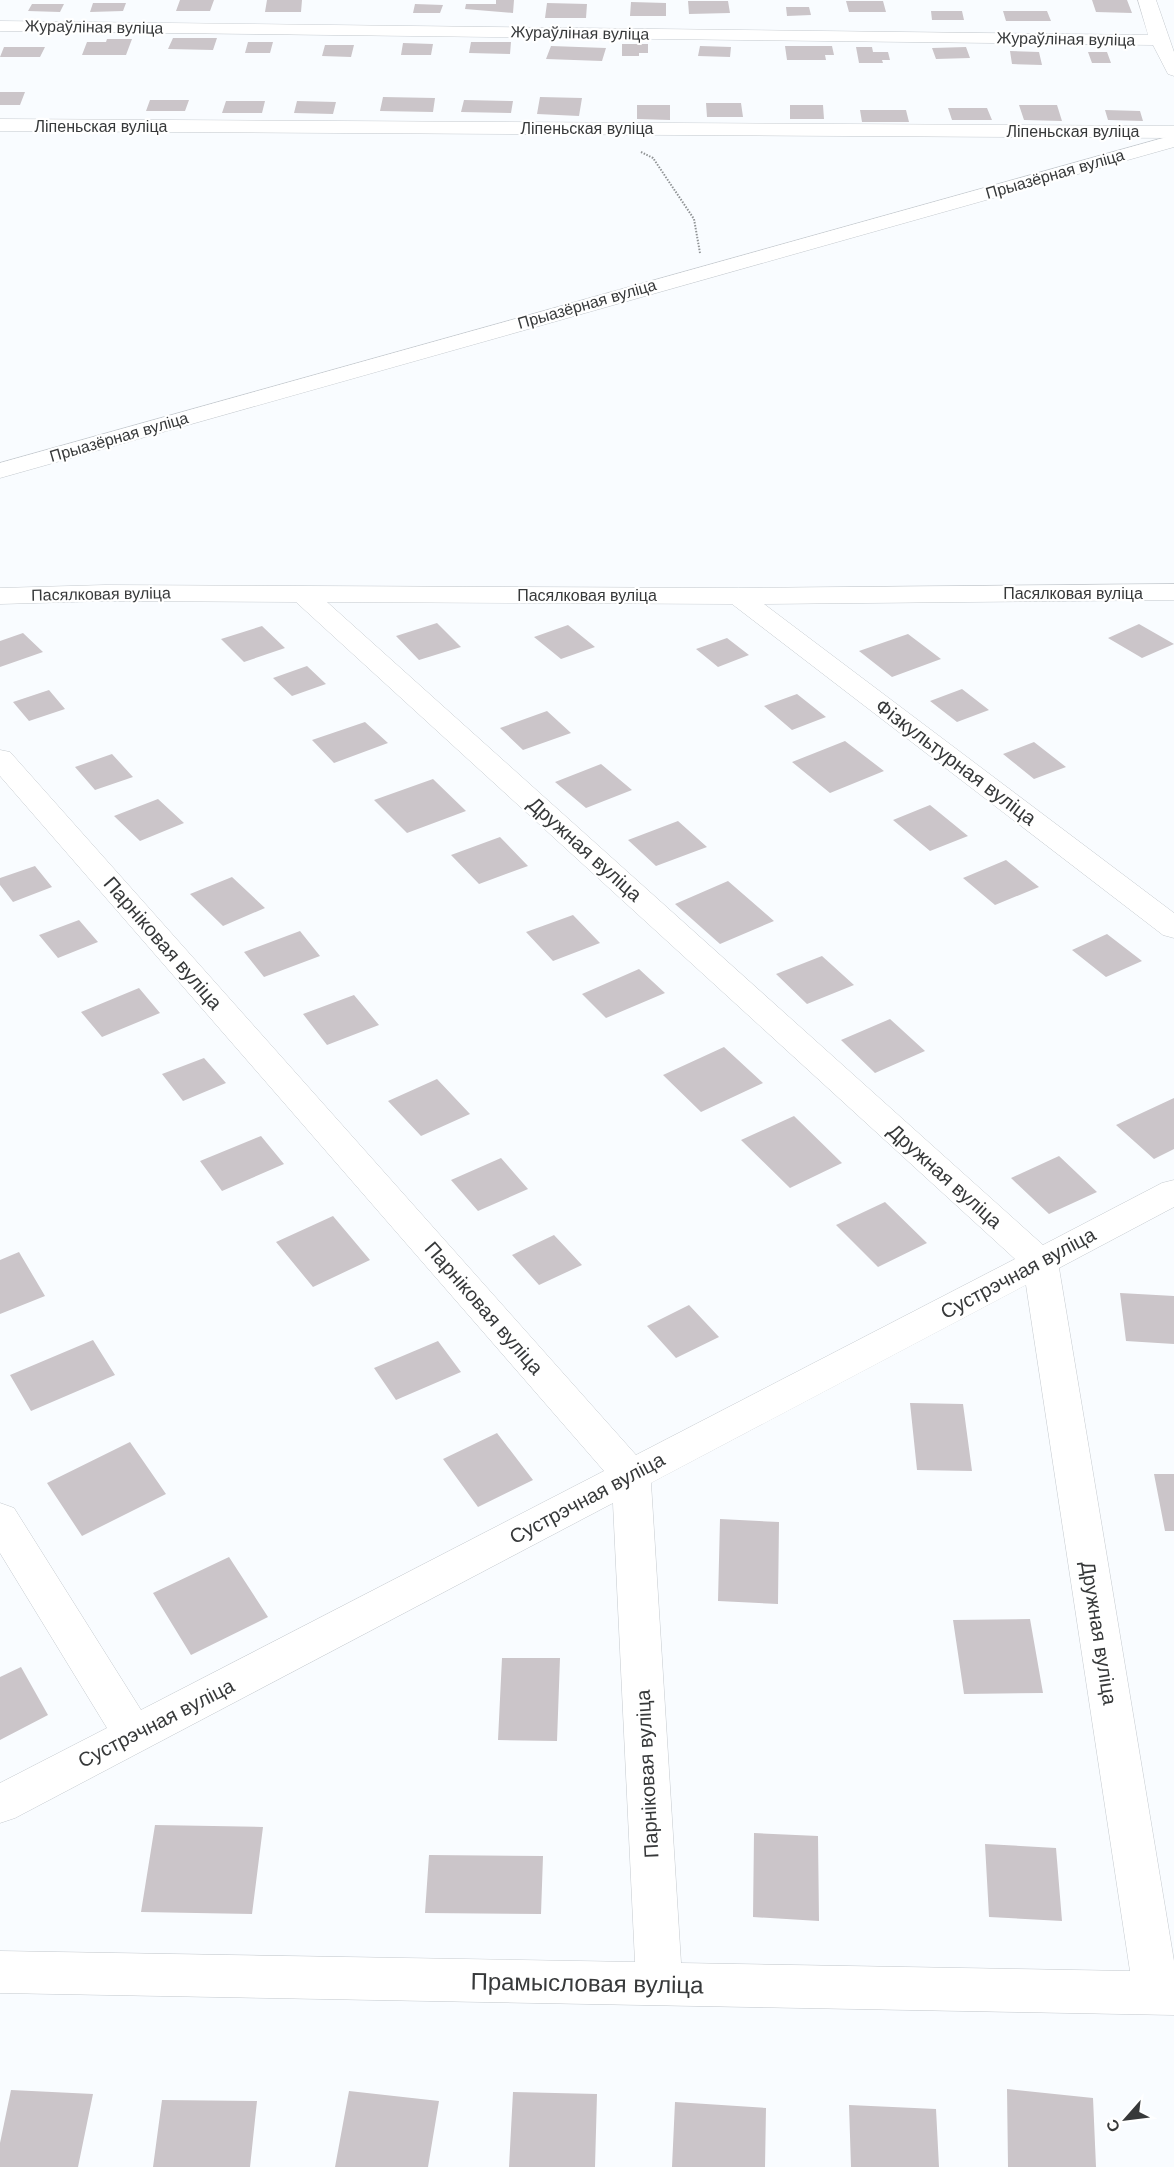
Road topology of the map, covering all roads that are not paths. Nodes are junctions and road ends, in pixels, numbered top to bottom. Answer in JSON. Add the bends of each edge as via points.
{"nodes":[{"id":1,"x":1146,"y":0,"type":"edge"},
{"id":2,"x":0,"y":26,"type":"edge"},
{"id":3,"x":1159,"y":40,"type":"junction"},
{"id":4,"x":1174,"y":70,"type":"edge"},
{"id":5,"x":0,"y":125,"type":"edge"},
{"id":6,"x":1174,"y":132,"type":"edge"},
{"id":7,"x":1174,"y":141,"type":"edge"},
{"id":8,"x":0,"y":471,"type":"edge"},
{"id":9,"x":1174,"y":592,"type":"edge"},
{"id":10,"x":303,"y":593,"type":"junction"},
{"id":11,"x":0,"y":596,"type":"edge"},
{"id":12,"x":738,"y":596,"type":"junction"},
{"id":13,"x":0,"y":758,"type":"edge"},
{"id":14,"x":1174,"y":928,"type":"edge"},
{"id":15,"x":1174,"y":1192,"type":"edge"},
{"id":16,"x":1040,"y":1262,"type":"junction"},
{"id":17,"x":631,"y":1475,"type":"junction"},
{"id":18,"x":0,"y":1519,"type":"edge"},
{"id":19,"x":134,"y":1735,"type":"junction"},
{"id":20,"x":0,"y":1804,"type":"edge"},
{"id":21,"x":0,"y":1972,"type":"edge"},
{"id":22,"x":659,"y":1984,"type":"junction"},
{"id":23,"x":1165,"y":1993,"type":"edge"}],
"edges":[{"from":1,"to":3,"type":"street"},
{"from":2,"to":3,"type":"street","name":"Жураўліная вуліца"},
{"from":3,"to":4,"type":"street"},
{"from":5,"to":6,"type":"street","name":"Ліпеньская вуліца"},
{"from":7,"to":8,"type":"street","name":"Прыазёрная вуліца"},
{"from":9,"to":12,"type":"street","name":"Пасялковая вуліца"},
{"from":10,"to":11,"type":"street","name":"Пасялковая вуліца"},
{"from":10,"to":12,"type":"street","name":"Пасялковая вуліца"},
{"from":10,"to":16,"type":"street","name":"Дружная вуліца"},
{"from":12,"to":14,"type":"street","name":"Фізкультурная вуліца"},
{"from":13,"to":17,"type":"street","name":"Парніковая вуліца"},
{"from":15,"to":16,"type":"street","name":"Сустрэчная вуліца"},
{"from":16,"to":17,"type":"street","name":"Сустрэчная вуліца"},
{"from":16,"to":23,"type":"street","name":"Дружная вуліца"},
{"from":17,"to":19,"type":"street","name":"Сустрэчная вуліца"},
{"from":17,"to":22,"type":"street","name":"Парніковая вуліца"},
{"from":18,"to":19,"type":"street"},
{"from":19,"to":20,"type":"street","name":"Сустрэчная вуліца"},
{"from":21,"to":22,"type":"street","name":"Прамысловая вуліца"},
{"from":22,"to":23,"type":"street","name":"Прамысловая вуліца"}]}
